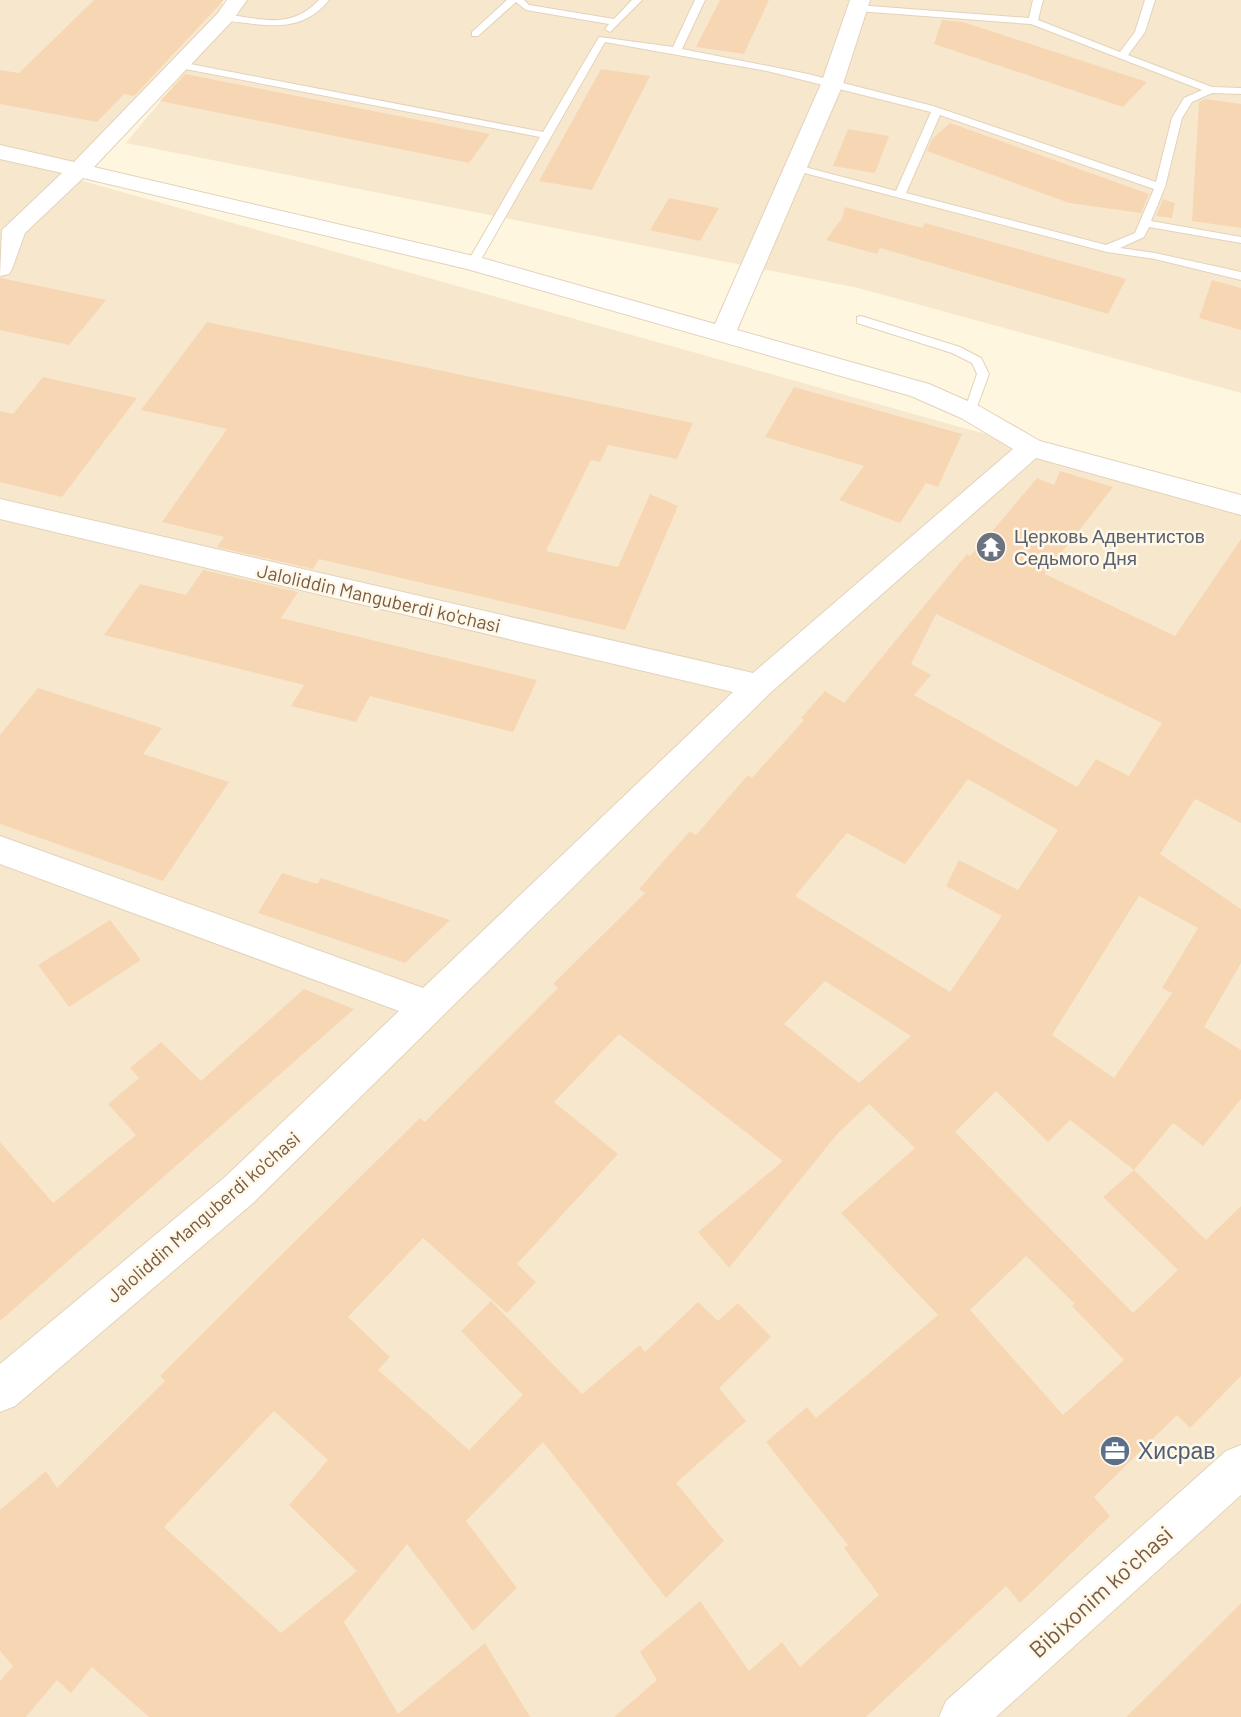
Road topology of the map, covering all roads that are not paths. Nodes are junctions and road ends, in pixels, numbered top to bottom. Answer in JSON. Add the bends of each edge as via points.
{"nodes":[{"id":1,"x":324,"y":0,"type":"edge"},
{"id":2,"x":513,"y":0,"type":"edge"},
{"id":3,"x":519,"y":0,"type":"edge"},
{"id":4,"x":637,"y":0,"type":"edge"},
{"id":5,"x":700,"y":0,"type":"edge"},
{"id":6,"x":1038,"y":0,"type":"edge"},
{"id":7,"x":1150,"y":0,"type":"edge"},
{"id":8,"x":858,"y":4,"type":"edge"},
{"id":9,"x":231,"y":9,"type":"edge"},
{"id":10,"x":1033,"y":21,"type":"junction"},
{"id":11,"x":615,"y":22,"type":"junction"},
{"id":12,"x":475,"y":34,"type":"dead end"},
{"id":13,"x":603,"y":40,"type":"junction"},
{"id":14,"x":677,"y":50,"type":"junction"},
{"id":15,"x":1122,"y":56,"type":"junction"},
{"id":16,"x":180,"y":65,"type":"junction"},
{"id":17,"x":832,"y":83,"type":"junction"},
{"id":18,"x":1211,"y":90,"type":"junction"},
{"id":19,"x":1241,"y":91,"type":"edge"},
{"id":20,"x":937,"y":111,"type":"junction"},
{"id":21,"x":545,"y":135,"type":"junction"},
{"id":22,"x":0,"y":152,"type":"edge"},
{"id":23,"x":797,"y":168,"type":"junction"},
{"id":24,"x":79,"y":170,"type":"junction"},
{"id":25,"x":1160,"y":187,"type":"junction"},
{"id":26,"x":900,"y":195,"type":"junction"},
{"id":27,"x":1144,"y":223,"type":"junction"},
{"id":28,"x":7,"y":236,"type":"edge"},
{"id":29,"x":1241,"y":240,"type":"edge"},
{"id":30,"x":1107,"y":249,"type":"junction"},
{"id":31,"x":473,"y":263,"type":"junction"},
{"id":32,"x":0,"y":268,"type":"edge"},
{"id":33,"x":1241,"y":276,"type":"edge"},
{"id":34,"x":861,"y":320,"type":"dead end"},
{"id":35,"x":723,"y":334,"type":"junction"},
{"id":36,"x":970,"y":412,"type":"junction"},
{"id":37,"x":1031,"y":448,"type":"junction"},
{"id":38,"x":1241,"y":505,"type":"edge"},
{"id":39,"x":0,"y":509,"type":"edge"},
{"id":40,"x":758,"y":686,"type":"junction"},
{"id":41,"x":0,"y":850,"type":"edge"},
{"id":42,"x":429,"y":1006,"type":"junction"},
{"id":43,"x":0,"y":1391,"type":"edge"},
{"id":44,"x":1241,"y":1466,"type":"edge"},
{"id":45,"x":962,"y":1717,"type":"edge"}],
"edges":[{"from":1,"to":9,"type":"lane","via":[[313,15],[291,24]]},
{"from":2,"to":12,"type":"lane"},
{"from":3,"to":11,"type":"lane","via":[[526,7]]},
{"from":4,"to":11,"type":"lane"},
{"from":5,"to":14,"type":"lane"},
{"from":6,"to":10,"type":"lane"},
{"from":7,"to":15,"type":"lane","via":[[1140,32]]},
{"from":8,"to":10,"type":"lane"},
{"from":8,"to":17,"type":"street"},
{"from":9,"to":16,"type":"street"},
{"from":10,"to":15,"type":"lane"},
{"from":11,"to":13,"type":"lane"},
{"from":13,"to":14,"type":"lane"},
{"from":13,"to":21,"type":"lane"},
{"from":14,"to":17,"type":"lane"},
{"from":15,"to":18,"type":"lane"},
{"from":16,"to":21,"type":"lane"},
{"from":16,"to":24,"type":"street"},
{"from":17,"to":20,"type":"lane"},
{"from":17,"to":23,"type":"street"},
{"from":18,"to":19,"type":"lane"},
{"from":18,"to":25,"type":"lane","via":[[1188,100],[1177,118]]},
{"from":20,"to":25,"type":"lane"},
{"from":20,"to":26,"type":"lane"},
{"from":21,"to":31,"type":"lane"},
{"from":22,"to":24,"type":"street"},
{"from":23,"to":26,"type":"lane"},
{"from":23,"to":35,"type":"street"},
{"from":24,"to":28,"type":"street"},
{"from":24,"to":31,"type":"street"},
{"from":25,"to":27,"type":"lane"},
{"from":26,"to":30,"type":"lane"},
{"from":27,"to":29,"type":"lane"},
{"from":27,"to":30,"type":"lane","via":[[1140,235]]},
{"from":28,"to":32,"type":"street"},
{"from":30,"to":33,"type":"lane"},
{"from":31,"to":35,"type":"street"},
{"from":34,"to":36,"type":"lane","via":[[977,361],[982,374]]},
{"from":35,"to":36,"type":"street","via":[[920,390]]},
{"from":36,"to":37,"type":"street"},
{"from":37,"to":38,"type":"street"},
{"from":37,"to":40,"type":"street","name":"Jaloliddin Manguberdi ko'chasi"},
{"from":39,"to":40,"type":"street","name":"Jaloliddin Manguberdi ko'chasi"},
{"from":40,"to":42,"type":"street","name":"Jaloliddin Manguberdi ko'chasi"},
{"from":41,"to":42,"type":"street"},
{"from":42,"to":43,"type":"street","name":"Jaloliddin Manguberdi ko'chasi","via":[[239,1190]]},
{"from":44,"to":45,"type":"street","name":"Bibixonim koʻchasi"}]}
